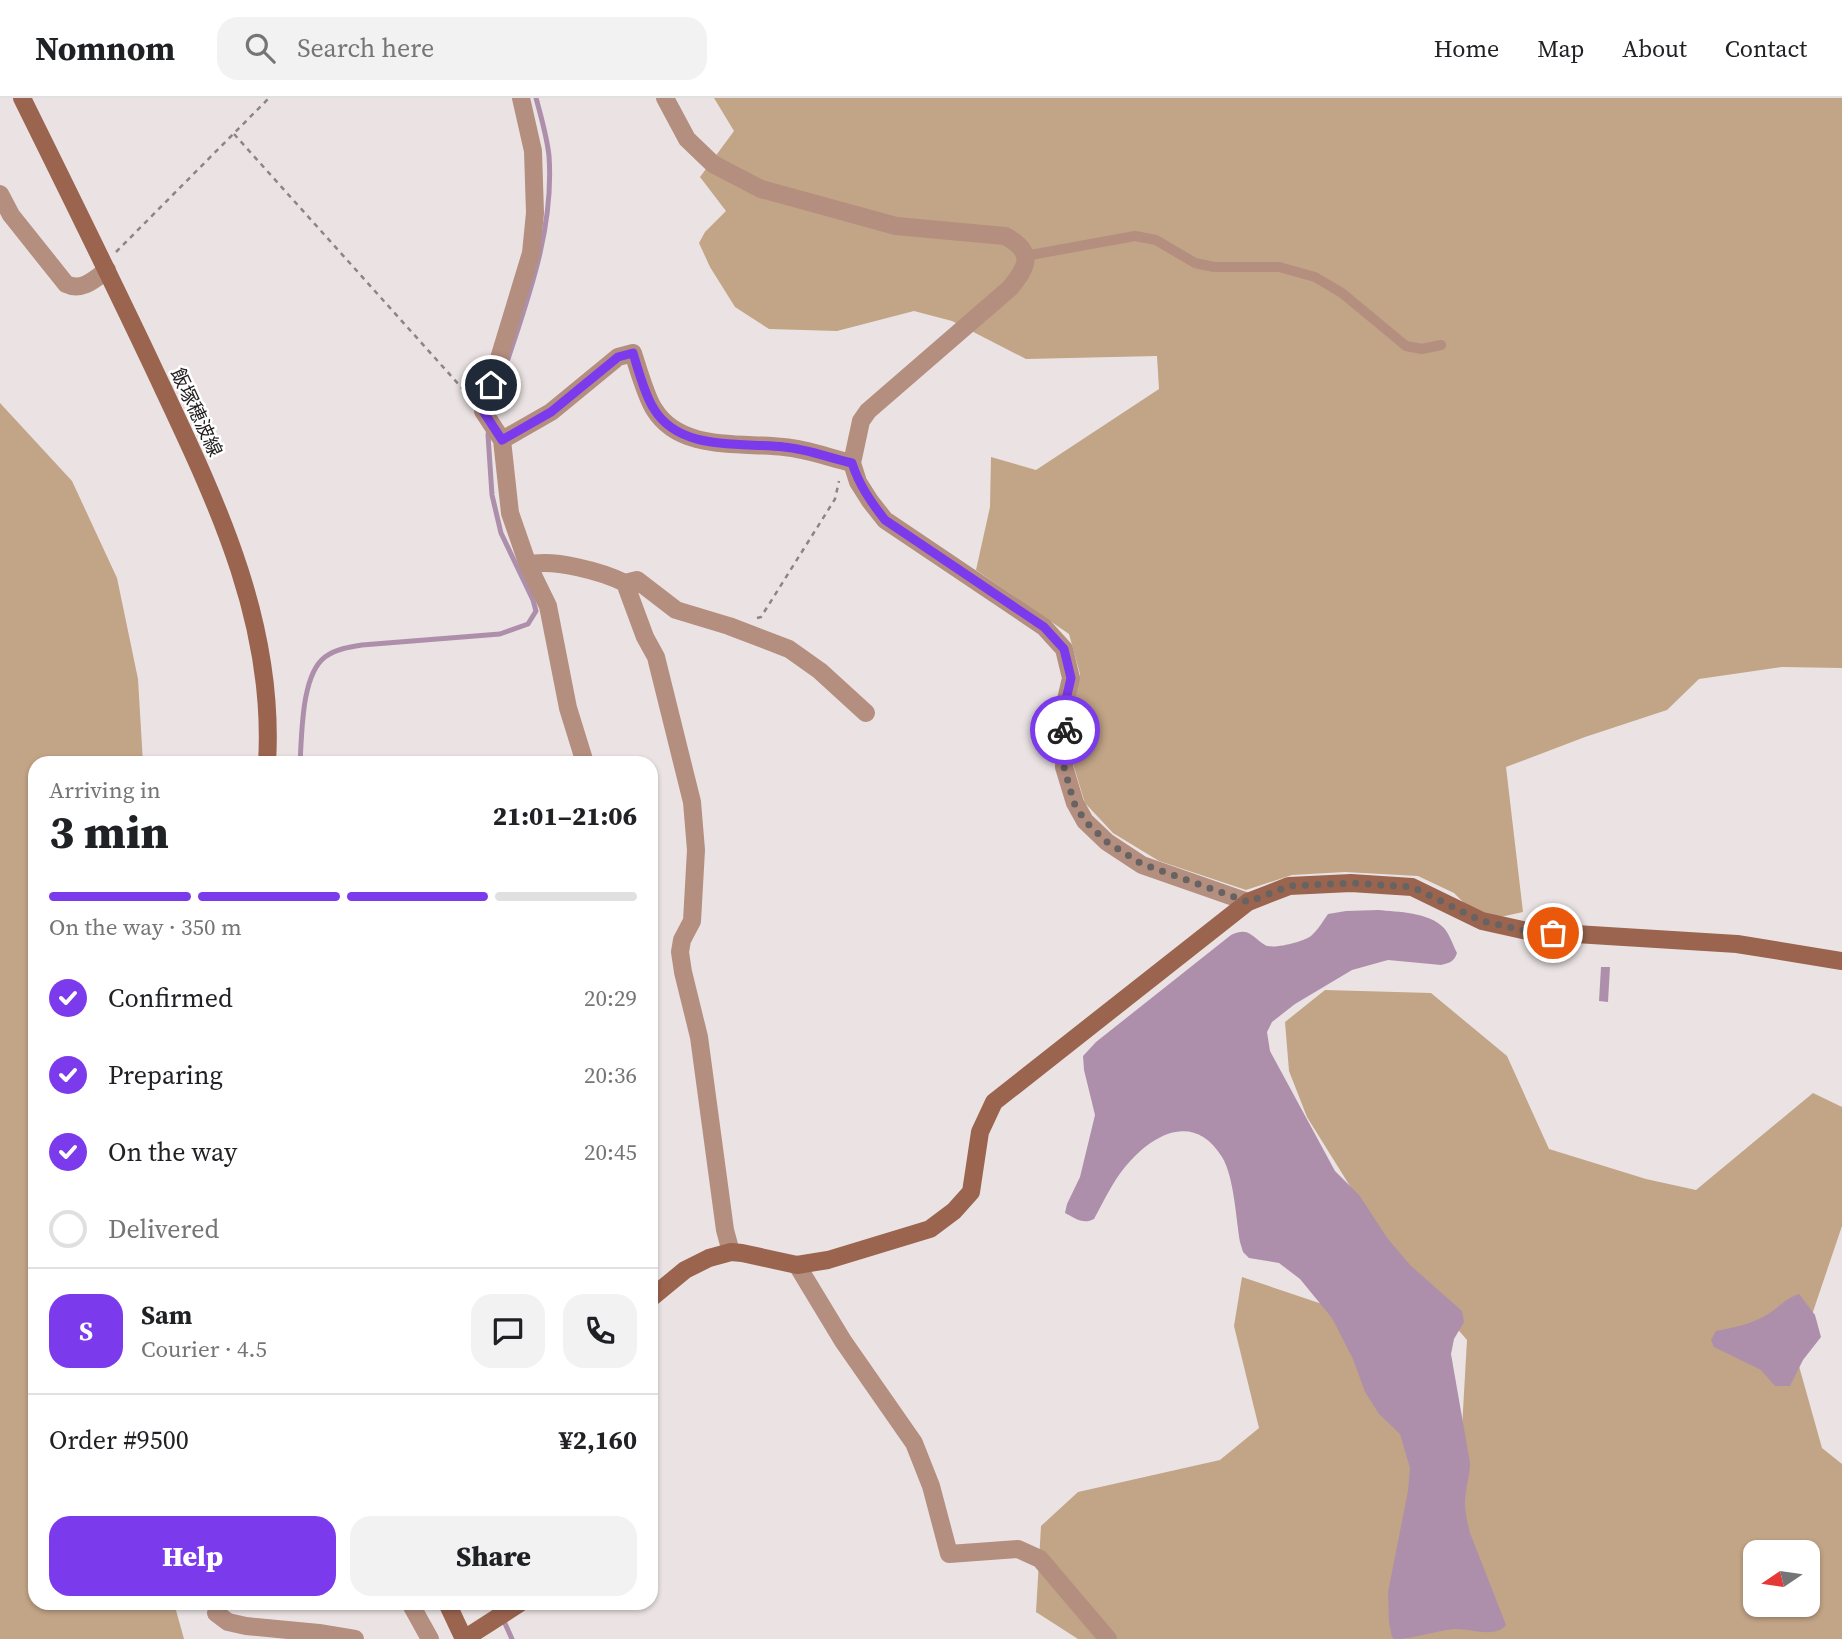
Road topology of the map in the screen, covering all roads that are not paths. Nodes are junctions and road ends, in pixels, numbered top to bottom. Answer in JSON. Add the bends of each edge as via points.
{"nodes":[{"id":1,"x":22,"y":98,"type":"edge"},
{"id":2,"x":521,"y":98,"type":"edge"},
{"id":3,"x":665,"y":98,"type":"edge"},
{"id":4,"x":0,"y":194,"type":"edge"},
{"id":5,"x":1025,"y":256,"type":"junction"},
{"id":6,"x":105,"y":267,"type":"junction"},
{"id":7,"x":1441,"y":345,"type":"dead end"},
{"id":8,"x":500,"y":437,"type":"junction"},
{"id":9,"x":848,"y":462,"type":"junction"},
{"id":10,"x":528,"y":565,"type":"junction"},
{"id":11,"x":625,"y":583,"type":"junction"},
{"id":12,"x":866,"y":713,"type":"dead end"},
{"id":13,"x":267,"y":756,"type":"edge"},
{"id":14,"x":583,"y":756,"type":"edge"},
{"id":15,"x":1248,"y":902,"type":"junction"},
{"id":16,"x":1842,"y":961,"type":"edge"},
{"id":17,"x":731,"y":1252,"type":"junction"},
{"id":18,"x":797,"y":1265,"type":"junction"},
{"id":19,"x":658,"y":1292,"type":"edge"},
{"id":20,"x":414,"y":1610,"type":"edge"},
{"id":21,"x":450,"y":1610,"type":"edge"},
{"id":22,"x":509,"y":1610,"type":"edge"},
{"id":23,"x":216,"y":1613,"type":"dead end"},
{"id":24,"x":355,"y":1639,"type":"edge"},
{"id":25,"x":430,"y":1639,"type":"edge"},
{"id":26,"x":464,"y":1639,"type":"edge"},
{"id":27,"x":1108,"y":1639,"type":"edge"}],
"edges":[{"from":1,"to":6,"type":"street","name":"飯塚穂波線"},
{"from":2,"to":8,"type":"street","via":[[533,151],[534,213],[531,253],[484,414]]},
{"from":3,"to":5,"type":"street","via":[[687,139],[704,156],[761,188],[896,226],[1005,236],[1018,243]]},
{"from":4,"to":6,"type":"street","via":[[10,215],[66,284],[81,287]]},
{"from":5,"to":7,"type":"lane","via":[[1135,236],[1156,240],[1195,263],[1279,267],[1315,277],[1342,293],[1406,346]]},
{"from":5,"to":9,"type":"street","via":[[1024,270],[1010,288],[868,411]]},
{"from":6,"to":13,"type":"street","name":"飯塚穂波線","via":[[215,501],[243,578],[266,684]]},
{"from":8,"to":9,"type":"street","via":[[551,412],[618,357],[633,353],[653,409],[669,427],[692,438],[786,447]]},
{"from":8,"to":10,"type":"street","via":[[510,513]]},
{"from":9,"to":15,"type":"street","via":[[885,520],[1044,627],[1064,649],[1071,678],[1065,704],[1064,767],[1074,803],[1085,821],[1107,842],[1142,864]]},
{"from":10,"to":11,"type":"street","via":[[537,562],[585,569]]},
{"from":10,"to":14,"type":"street","via":[[548,606],[568,709]]},
{"from":11,"to":12,"type":"street","via":[[637,580],[676,610],[789,649]]},
{"from":11,"to":17,"type":"street","via":[[656,657],[692,802],[696,850],[692,921],[680,952],[699,1037]]},
{"from":15,"to":16,"type":"street","via":[[1289,886],[1352,883],[1412,887],[1482,921],[1527,931],[1737,944]]},
{"from":15,"to":18,"type":"street","via":[[994,1102],[980,1132],[971,1192],[954,1211],[930,1229]]},
{"from":17,"to":18,"type":"street"},
{"from":17,"to":19,"type":"street","via":[[685,1270]]},
{"from":18,"to":27,"type":"street","via":[[914,1443],[949,1554],[1018,1549],[1040,1559]]},
{"from":20,"to":25,"type":"street"},
{"from":21,"to":26,"type":"street"},
{"from":22,"to":26,"type":"street"},
{"from":23,"to":24,"type":"street","via":[[237,1624]]}]}
